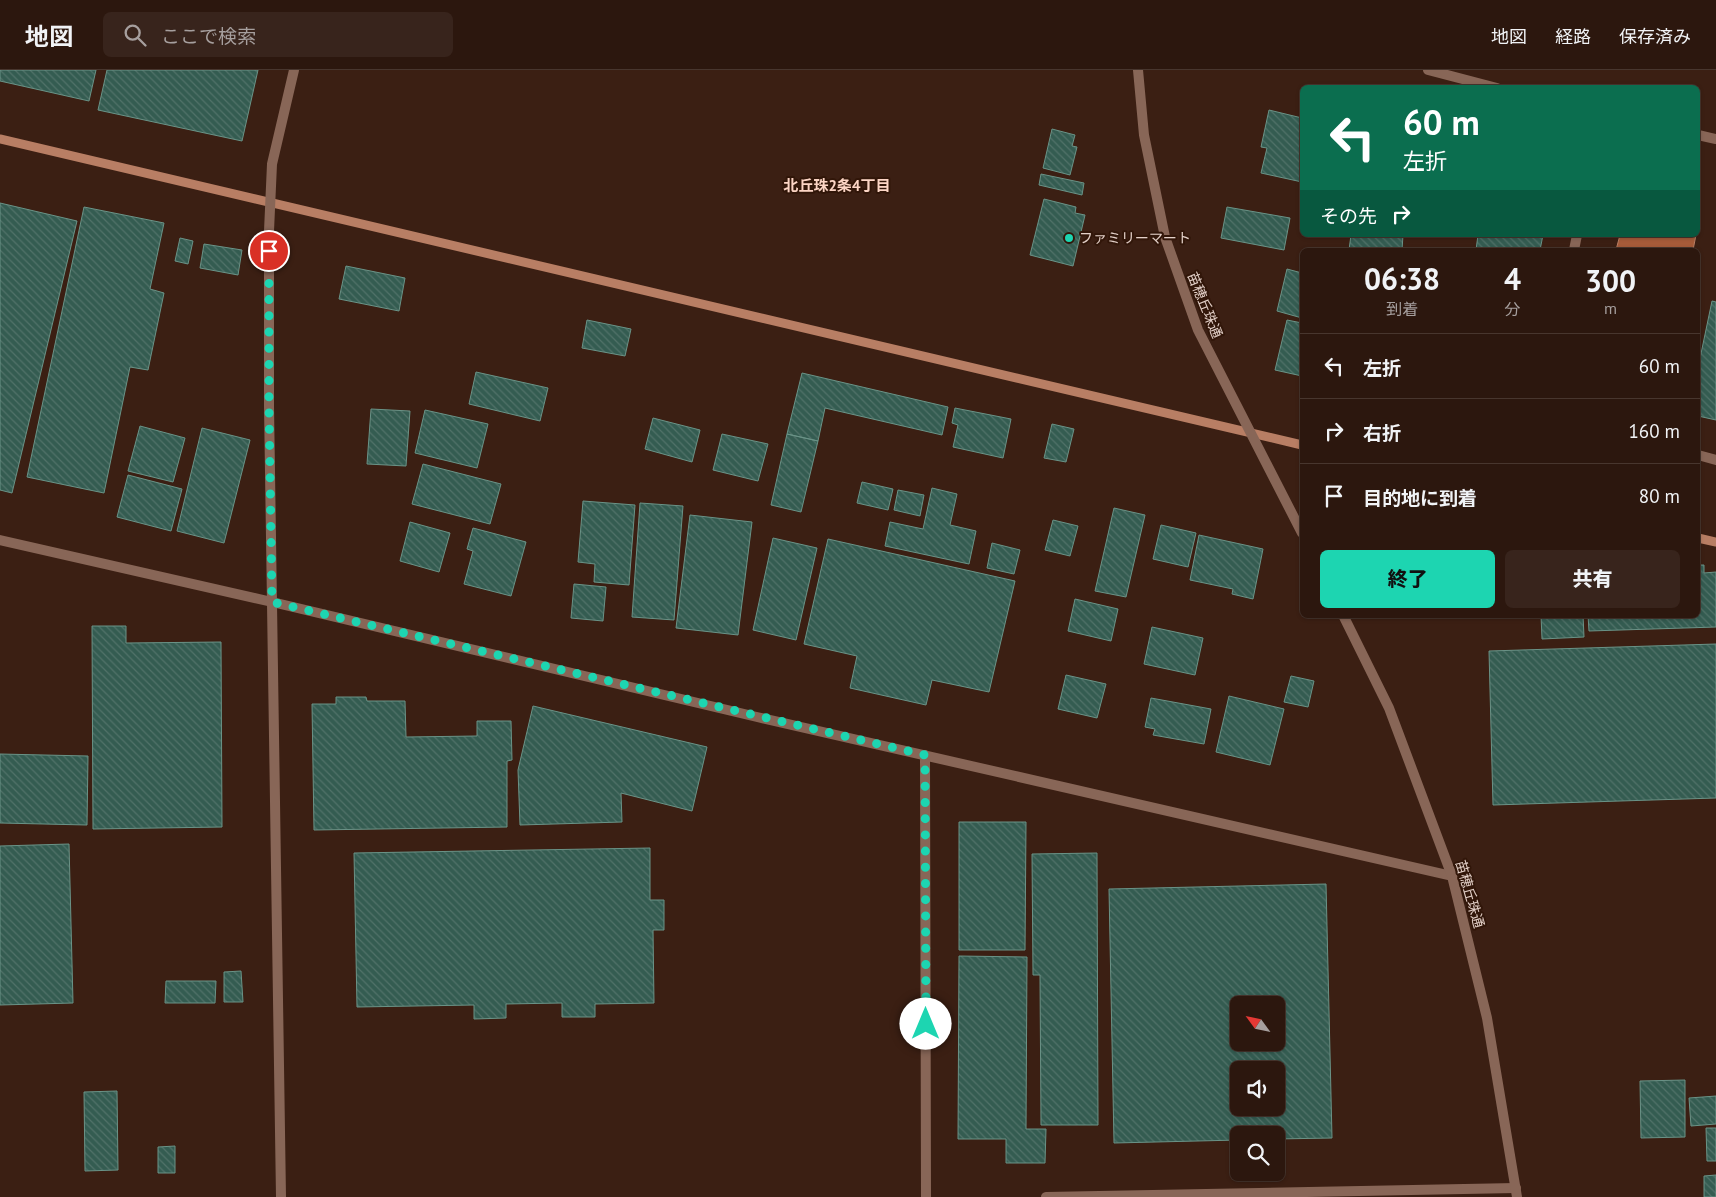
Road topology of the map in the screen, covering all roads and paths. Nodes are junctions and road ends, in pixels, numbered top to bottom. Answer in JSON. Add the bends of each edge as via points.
{"nodes":[{"id":1,"x":294,"y":70,"type":"edge"},
{"id":2,"x":1138,"y":70,"type":"edge"},
{"id":3,"x":1428,"y":70,"type":"edge"},
{"id":4,"x":1486,"y":85,"type":"edge"},
{"id":5,"x":1700,"y":135,"type":"edge"},
{"id":6,"x":1716,"y":139,"type":"edge"},
{"id":7,"x":1700,"y":456,"type":"edge"},
{"id":8,"x":1716,"y":460,"type":"edge"},
{"id":9,"x":1300,"y":529,"type":"edge"},
{"id":10,"x":0,"y":540,"type":"edge"},
{"id":11,"x":272,"y":602,"type":"junction"},
{"id":12,"x":1344,"y":618,"type":"edge"},
{"id":13,"x":925,"y":755,"type":"junction"},
{"id":14,"x":1452,"y":876,"type":"junction"},
{"id":15,"x":1517,"y":1193,"type":"edge"},
{"id":16,"x":281,"y":1197,"type":"edge"},
{"id":17,"x":926,"y":1197,"type":"edge"},
{"id":18,"x":1046,"y":1197,"type":"edge"}],
"edges":[{"from":1,"to":11,"type":"street","via":[[272,164],[269,231]]},
{"from":2,"to":9,"type":"street","name":"苗穂丘珠通","via":[[1144,135],[1165,237],[1198,330]]},
{"from":3,"to":4,"type":"street"},
{"from":5,"to":6,"type":"street"},
{"from":7,"to":8,"type":"street"},
{"from":10,"to":11,"type":"street"},
{"from":11,"to":13,"type":"street"},
{"from":11,"to":16,"type":"street"},
{"from":12,"to":14,"type":"street","name":"苗穂丘珠通","via":[[1389,708]]},
{"from":13,"to":14,"type":"street"},
{"from":13,"to":17,"type":"street"},
{"from":14,"to":15,"type":"street","name":"苗穂丘珠通","via":[[1488,1018]]},
{"from":15,"to":18,"type":"street"}]}
